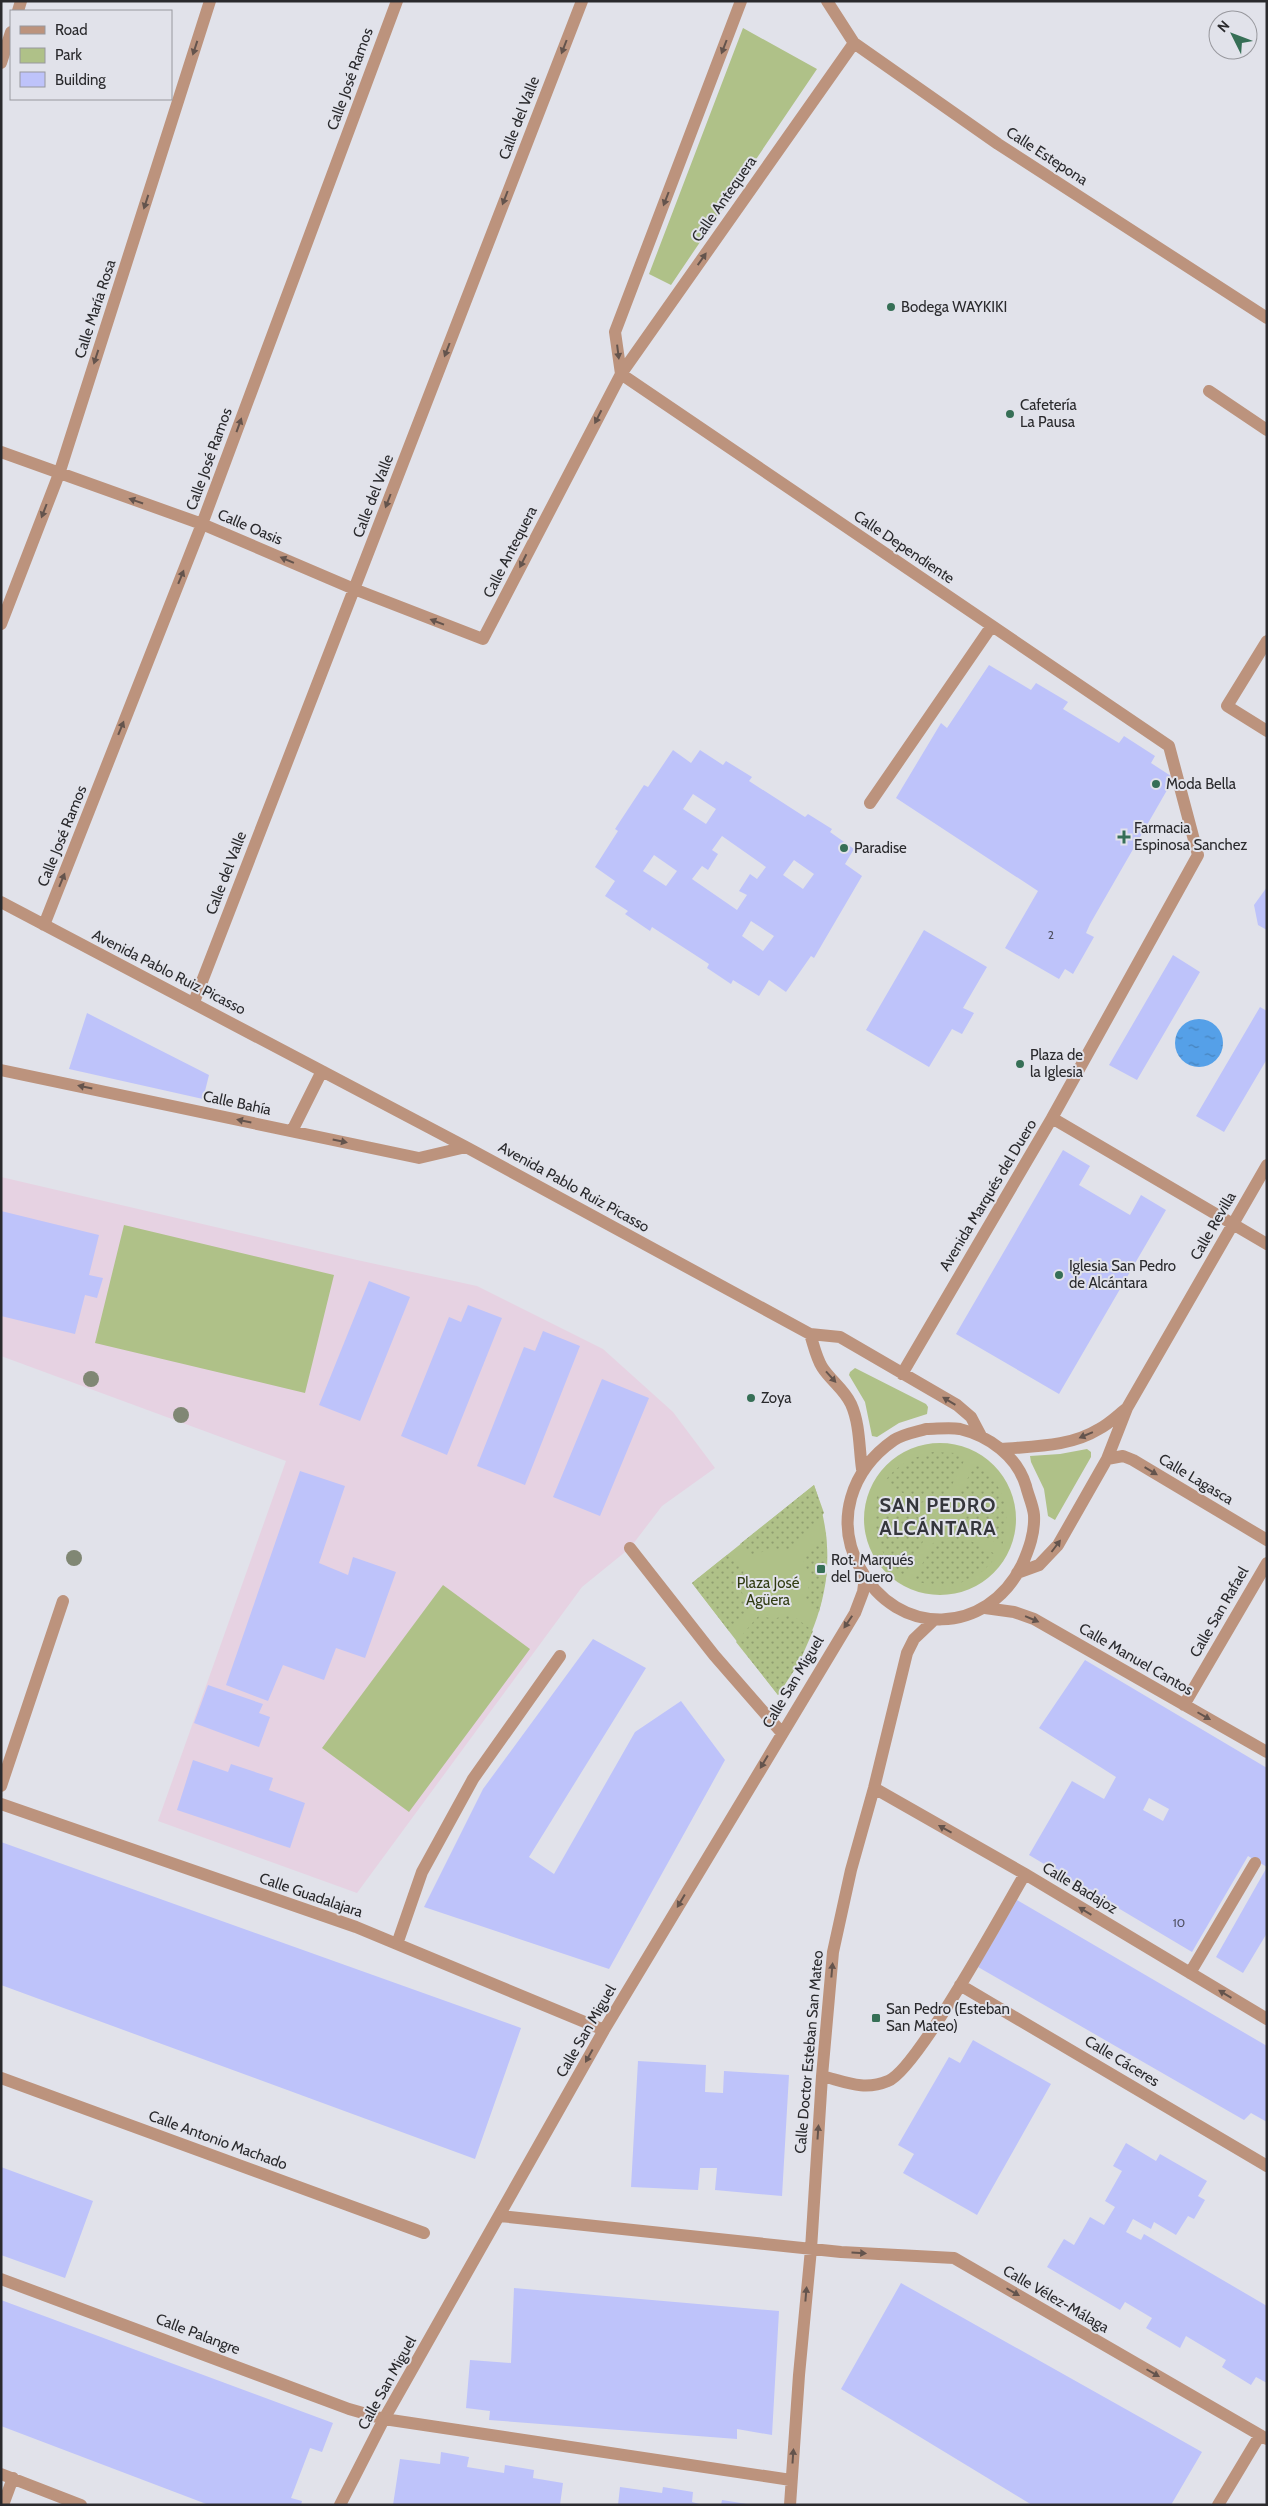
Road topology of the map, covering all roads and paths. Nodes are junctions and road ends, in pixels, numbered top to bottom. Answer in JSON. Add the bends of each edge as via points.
{"nodes":[{"id":1,"x":210,"y":1,"type":"edge"},
{"id":2,"x":397,"y":1,"type":"edge"},
{"id":3,"x":582,"y":1,"type":"edge"},
{"id":4,"x":741,"y":1,"type":"edge"},
{"id":5,"x":827,"y":1,"type":"edge"},
{"id":6,"x":10,"y":35,"type":"edge"},
{"id":7,"x":854,"y":43,"type":"junction"},
{"id":8,"x":1,"y":63,"type":"edge"},
{"id":9,"x":1267,"y":318,"type":"edge"},
{"id":10,"x":621,"y":374,"type":"junction"},
{"id":11,"x":1209,"y":391,"type":"dead end"},
{"id":12,"x":1267,"y":430,"type":"edge"},
{"id":13,"x":1,"y":452,"type":"edge"},
{"id":14,"x":59,"y":474,"type":"junction"},
{"id":15,"x":202,"y":524,"type":"junction"},
{"id":16,"x":354,"y":589,"type":"junction"},
{"id":17,"x":1,"y":624,"type":"edge"},
{"id":18,"x":991,"y":627,"type":"junction"},
{"id":19,"x":483,"y":639,"type":"joint"},
{"id":20,"x":1267,"y":641,"type":"edge"},
{"id":21,"x":1267,"y":731,"type":"edge"},
{"id":22,"x":870,"y":803,"type":"dead end"},
{"id":23,"x":1,"y":902,"type":"edge"},
{"id":24,"x":44,"y":925,"type":"junction"},
{"id":25,"x":194,"y":1002,"type":"junction"},
{"id":26,"x":1,"y":1070,"type":"edge"},
{"id":27,"x":322,"y":1071,"type":"junction"},
{"id":28,"x":1052,"y":1118,"type":"junction"},
{"id":29,"x":292,"y":1131,"type":"junction"},
{"id":30,"x":466,"y":1147,"type":"junction"},
{"id":31,"x":1267,"y":1165,"type":"edge"},
{"id":32,"x":1232,"y":1224,"type":"junction"},
{"id":33,"x":1267,"y":1244,"type":"edge"},
{"id":34,"x":810,"y":1334,"type":"junction"},
{"id":35,"x":902,"y":1374,"type":"junction"},
{"id":36,"x":1127,"y":1408,"type":"junction"},
{"id":37,"x":981,"y":1436,"type":"junction"},
{"id":38,"x":1002,"y":1449,"type":"junction"},
{"id":39,"x":1106,"y":1459,"type":"junction"},
{"id":40,"x":862,"y":1469,"type":"junction"},
{"id":41,"x":1267,"y":1540,"type":"edge"},
{"id":42,"x":630,"y":1548,"type":"dead end"},
{"id":43,"x":1267,"y":1562,"type":"edge"},
{"id":44,"x":1018,"y":1574,"type":"junction"},
{"id":45,"x":864,"y":1577,"type":"junction"},
{"id":46,"x":63,"y":1601,"type":"dead end"},
{"id":47,"x":985,"y":1608,"type":"junction"},
{"id":48,"x":934,"y":1620,"type":"junction"},
{"id":49,"x":560,"y":1656,"type":"dead end"},
{"id":50,"x":1184,"y":1704,"type":"junction"},
{"id":51,"x":782,"y":1733,"type":"junction"},
{"id":52,"x":1267,"y":1752,"type":"edge"},
{"id":53,"x":1,"y":1786,"type":"edge"},
{"id":54,"x":874,"y":1788,"type":"junction"},
{"id":55,"x":1,"y":1804,"type":"edge"},
{"id":56,"x":1255,"y":1863,"type":"dead end"},
{"id":57,"x":1025,"y":1874,"type":"junction"},
{"id":58,"x":397,"y":1944,"type":"junction"},
{"id":59,"x":1190,"y":1973,"type":"junction"},
{"id":60,"x":960,"y":1984,"type":"junction"},
{"id":61,"x":1267,"y":2019,"type":"edge"},
{"id":62,"x":604,"y":2030,"type":"junction"},
{"id":63,"x":822,"y":2076,"type":"junction"},
{"id":64,"x":1,"y":2078,"type":"edge"},
{"id":65,"x":1267,"y":2166,"type":"edge"},
{"id":66,"x":500,"y":2216,"type":"junction"},
{"id":67,"x":424,"y":2233,"type":"dead end"},
{"id":68,"x":811,"y":2249,"type":"junction"},
{"id":69,"x":1,"y":2279,"type":"edge"},
{"id":70,"x":384,"y":2420,"type":"junction"},
{"id":71,"x":1264,"y":2437,"type":"edge"},
{"id":72,"x":7,"y":2476,"type":"edge"},
{"id":73,"x":791,"y":2480,"type":"junction"},
{"id":74,"x":3,"y":2505,"type":"edge"},
{"id":75,"x":81,"y":2505,"type":"edge"},
{"id":76,"x":340,"y":2505,"type":"edge"},
{"id":77,"x":790,"y":2505,"type":"edge"},
{"id":78,"x":1218,"y":2505,"type":"edge"}],
"edges":[{"from":1,"to":14,"type":"street","name":"Calle María Rosa","one_way":true},
{"from":15,"to":2,"type":"street","name":"Calle José Ramos","one_way":true},
{"from":3,"to":16,"type":"street","name":"Calle del Valle","one_way":true},
{"from":4,"to":10,"type":"street","one_way":true,"via":[[615,332]]},
{"from":5,"to":7,"type":"street","name":"Calle Estepona"},
{"from":6,"to":8,"type":"street"},
{"from":7,"to":9,"type":"street","name":"Calle Estepona","via":[[998,144]]},
{"from":10,"to":7,"type":"street","name":"Calle Antequera","one_way":true},
{"from":10,"to":18,"type":"street","name":"Calle Dependiente"},
{"from":10,"to":19,"type":"street","name":"Calle Antequera","one_way":true},
{"from":11,"to":12,"type":"street"},
{"from":13,"to":14,"type":"street","name":"Calle Oasis"},
{"from":15,"to":14,"type":"street","name":"Calle Oasis","one_way":true},
{"from":14,"to":17,"type":"street","name":"Calle María Rosa","one_way":true},
{"from":16,"to":15,"type":"street","name":"Calle Oasis","one_way":true},
{"from":24,"to":15,"type":"street","name":"Calle José Ramos","one_way":true},
{"from":19,"to":16,"type":"street","name":"Calle Oasis","one_way":true},
{"from":16,"to":25,"type":"street","name":"Calle del Valle"},
{"from":18,"to":22,"type":"street"},
{"from":18,"to":28,"type":"street","name":"Calle Dependiente","via":[[1169,746],[1198,855]]},
{"from":20,"to":21,"type":"street","via":[[1227,706]]},
{"from":23,"to":24,"type":"street","name":"Avenida Pablo Ruiz Picasso"},
{"from":24,"to":25,"type":"street","name":"Avenida Pablo Ruiz Picasso"},
{"from":25,"to":27,"type":"street","name":"Avenida Pablo Ruiz Picasso"},
{"from":29,"to":26,"type":"street","name":"Calle Bahía","one_way":true},
{"from":27,"to":29,"type":"street"},
{"from":27,"to":30,"type":"street","name":"Avenida Pablo Ruiz Picasso"},
{"from":28,"to":32,"type":"street","name":"Avenida Marqués del Duero"},
{"from":28,"to":35,"type":"street","name":"Avenida Marqués del Duero"},
{"from":29,"to":30,"type":"street","name":"Calle Bahía","one_way":true,"via":[[419,1158]]},
{"from":30,"to":34,"type":"street","name":"Avenida Pablo Ruiz Picasso"},
{"from":31,"to":32,"type":"street","name":"Calle Revilla"},
{"from":32,"to":33,"type":"street","name":"Avenida Marqués del Duero"},
{"from":32,"to":36,"type":"street","name":"Calle Revilla"},
{"from":34,"to":35,"type":"street","name":"Avenida Pablo Ruiz Picasso","via":[[840,1337]]},
{"from":34,"to":40,"type":"street","one_way":true,"via":[[823,1368],[852,1406]]},
{"from":37,"to":35,"type":"street","name":"Avenida Pablo Ruiz Picasso","one_way":true,"via":[[971,1417],[957,1405]]},
{"from":36,"to":38,"type":"street","name":"Calle Revilla","one_way":true,"via":[[1099,1430],[1060,1444]]},
{"from":36,"to":39,"type":"street","name":"Calle Revilla"},
{"from":37,"to":38,"type":"street"},
{"from":37,"to":40,"type":"street","via":[[958,1429],[926,1429],[896,1439]]},
{"from":38,"to":44,"type":"street","via":[[1022,1473],[1034,1514],[1031,1546]]},
{"from":39,"to":41,"type":"street","name":"Calle Lagasca","one_way":true,"via":[[1123,1456],[1133,1460]]},
{"from":44,"to":39,"type":"street","name":"Calle Revilla","one_way":true,"via":[[1039,1565],[1058,1545]]},
{"from":40,"to":45,"type":"street","via":[[846,1523],[853,1556]]},
{"from":42,"to":51,"type":"street","via":[[714,1656]]},
{"from":43,"to":50,"type":"street","name":"Calle San Rafael"},
{"from":44,"to":47,"type":"street","via":[[1006,1590]]},
{"from":45,"to":48,"type":"street","via":[[895,1608],[920,1619]]},
{"from":45,"to":51,"type":"street","name":"Calle San Miguel","one_way":true,"via":[[863,1592],[855,1613]]},
{"from":46,"to":53,"type":"street"},
{"from":47,"to":48,"type":"street","via":[[958,1617]]},
{"from":47,"to":50,"type":"street","name":"Calle Manuel Cantos","one_way":true,"via":[[1034,1619]]},
{"from":48,"to":54,"type":"street","name":"Calle Doctor Esteban San Mateo","via":[[914,1639],[907,1653]]},
{"from":49,"to":58,"type":"street","via":[[473,1779],[422,1872]]},
{"from":50,"to":52,"type":"street","name":"Calle Manuel Cantos","one_way":true},
{"from":51,"to":62,"type":"street","name":"Calle San Miguel","one_way":true},
{"from":57,"to":54,"type":"street","name":"Calle Badajoz","one_way":true},
{"from":63,"to":54,"type":"street","name":"Calle Doctor Esteban San Mateo","one_way":true,"via":[[833,1952]]},
{"from":55,"to":58,"type":"street","name":"Calle Guadalajara"},
{"from":56,"to":59,"type":"street"},
{"from":59,"to":57,"type":"street","name":"Calle Badajoz","one_way":true},
{"from":57,"to":60,"type":"street"},
{"from":58,"to":62,"type":"street","name":"Calle Guadalajara"},
{"from":61,"to":59,"type":"street","name":"Calle Badajoz","one_way":true},
{"from":60,"to":63,"type":"street","via":[[912,2058],[890,2080],[864,2087]]},
{"from":60,"to":65,"type":"street","name":"Calle Cáceres"},
{"from":62,"to":66,"type":"street","name":"Calle San Miguel","one_way":true},
{"from":68,"to":63,"type":"street","name":"Calle Doctor Esteban San Mateo","one_way":true},
{"from":64,"to":67,"type":"street","name":"Calle Antonio Machado"},
{"from":66,"to":68,"type":"street","name":"Calle Vélez-Málaga"},
{"from":66,"to":70,"type":"street","name":"Calle San Miguel"},
{"from":68,"to":71,"type":"street","name":"Calle Vélez-Málaga","one_way":true,"via":[[954,2258]]},
{"from":73,"to":68,"type":"street","name":"Calle Doctor Esteban San Mateo","one_way":true},
{"from":69,"to":70,"type":"street","name":"Calle Palangre"},
{"from":70,"to":73,"type":"street","name":"Calle Palangre"},
{"from":70,"to":76,"type":"street","name":"Calle San Miguel"},
{"from":71,"to":78,"type":"street"},
{"from":72,"to":74,"type":"street"},
{"from":72,"to":75,"type":"street"},
{"from":73,"to":77,"type":"street","name":"Calle Doctor Esteban San Mateo"}]}
